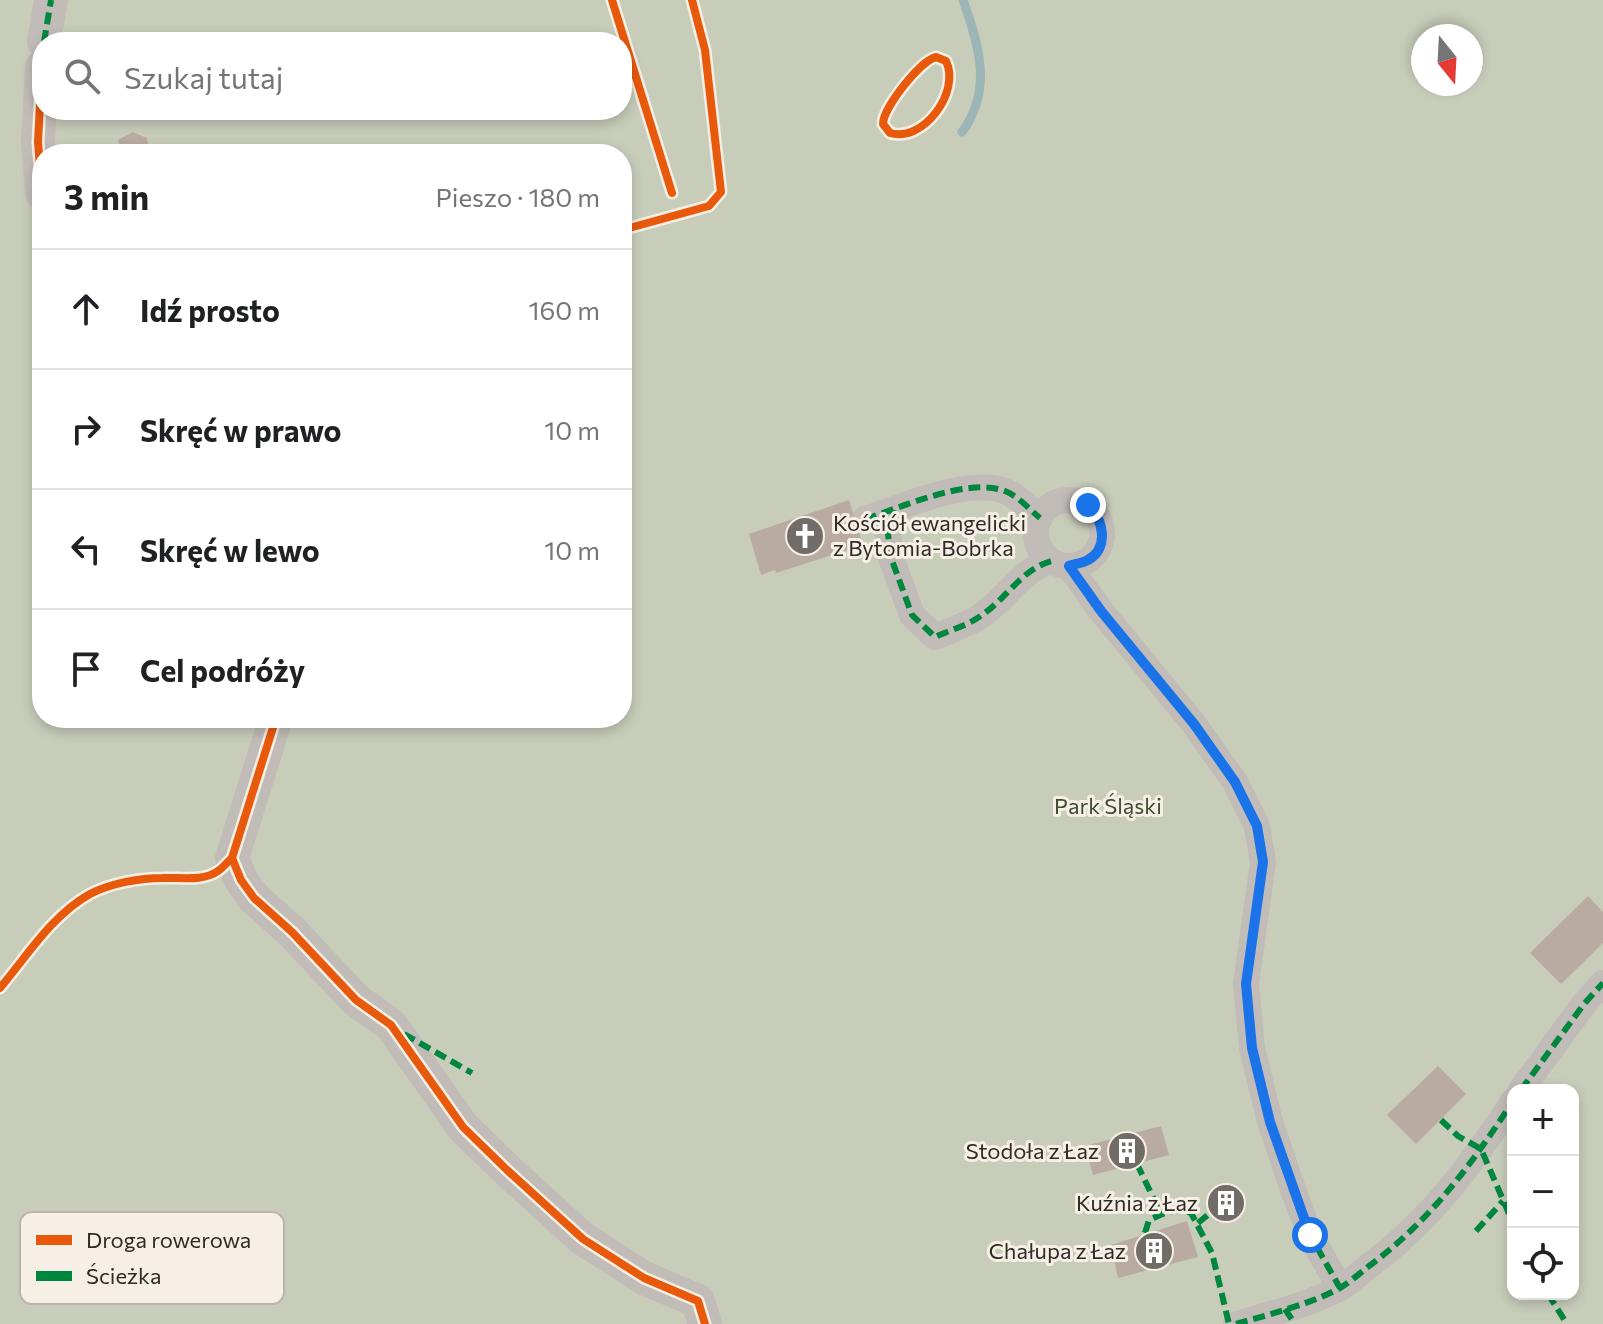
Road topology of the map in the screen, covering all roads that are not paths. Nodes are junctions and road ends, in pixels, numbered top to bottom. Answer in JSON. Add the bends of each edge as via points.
{"nodes":[{"id":1,"x":51,"y":0,"type":"edge"},
{"id":2,"x":46,"y":32,"type":"edge"},
{"id":3,"x":39,"y":120,"type":"edge"},
{"id":4,"x":38,"y":144,"type":"edge"},
{"id":5,"x":894,"y":510,"type":"junction"},
{"id":6,"x":1040,"y":518,"type":"junction"},
{"id":7,"x":865,"y":519,"type":"dead end"},
{"id":8,"x":1060,"y":563,"type":"junction"},
{"id":9,"x":273,"y":728,"type":"edge"},
{"id":10,"x":1603,"y":983,"type":"edge"},
{"id":11,"x":1525,"y":1084,"type":"edge"},
{"id":12,"x":1507,"y":1110,"type":"edge"},
{"id":13,"x":1340,"y":1288,"type":"junction"},
{"id":14,"x":705,"y":1324,"type":"edge"},
{"id":15,"x":1236,"y":1324,"type":"edge"}],
"edges":[{"from":1,"to":2,"type":"street"},
{"from":3,"to":4,"type":"street"},
{"from":5,"to":6,"type":"street","via":[[952,491],[988,486],[1009,492]]},
{"from":5,"to":7,"type":"street"},
{"from":5,"to":8,"type":"street","via":[[890,555],[912,615],[935,637],[981,616],[1038,565]]},
{"from":6,"to":8,"type":"street","via":[[1038,544]]},
{"from":6,"to":8,"type":"street","via":[[1051,505],[1069,499],[1088,505],[1099,518],[1103,535],[1095,553],[1088,560]]},
{"from":8,"to":13,"type":"street","via":[[1194,724],[1235,782],[1257,826],[1263,862],[1246,984],[1252,1048],[1270,1122],[1300,1208]]},
{"from":9,"to":14,"type":"street","via":[[232,858],[254,898],[356,1000],[391,1025],[474,1138],[583,1239],[644,1278],[698,1301]]},
{"from":10,"to":11,"type":"street"},
{"from":12,"to":13,"type":"street","via":[[1425,1220]]},
{"from":13,"to":15,"type":"street"}]}
